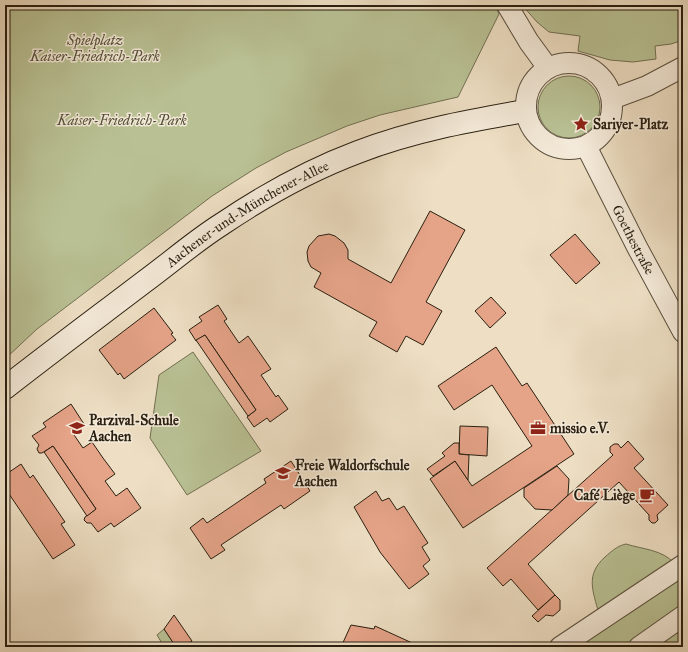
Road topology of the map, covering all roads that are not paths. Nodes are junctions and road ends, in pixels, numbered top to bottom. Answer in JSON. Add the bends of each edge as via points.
{"nodes":[{"id":1,"x":507,"y":5,"type":"edge"},
{"id":2,"x":683,"y":67,"type":"edge"},
{"id":3,"x":548,"y":68,"type":"junction"},
{"id":4,"x":612,"y":99,"type":"junction"},
{"id":5,"x":525,"y":111,"type":"junction"},
{"id":6,"x":586,"y":146,"type":"junction"},
{"id":7,"x":683,"y":332,"type":"edge"},
{"id":8,"x":5,"y":388,"type":"edge"},
{"id":9,"x":683,"y":565,"type":"edge"},
{"id":10,"x":683,"y":616,"type":"edge"},
{"id":11,"x":560,"y":647,"type":"edge"},
{"id":12,"x":639,"y":647,"type":"edge"}],
"edges":[{"from":1,"to":3,"type":"street"},
{"from":2,"to":4,"type":"street","via":[[647,86]]},
{"from":3,"to":4,"type":"street","via":[[562,63],[585,65],[598,73],[607,85]]},
{"from":3,"to":5,"type":"street","via":[[536,77],[531,85]]},
{"from":4,"to":6,"type":"street","via":[[608,126],[599,138]]},
{"from":5,"to":6,"type":"street","via":[[534,132],[552,146],[561,149]]},
{"from":5,"to":8,"type":"street","name":"Aachener-und-Münchener-Allee","via":[[410,135],[357,152],[304,175],[220,224]]},
{"from":6,"to":7,"type":"street","name":"Goethestraße"},
{"from":9,"to":11,"type":"street"},
{"from":10,"to":12,"type":"street"}]}
